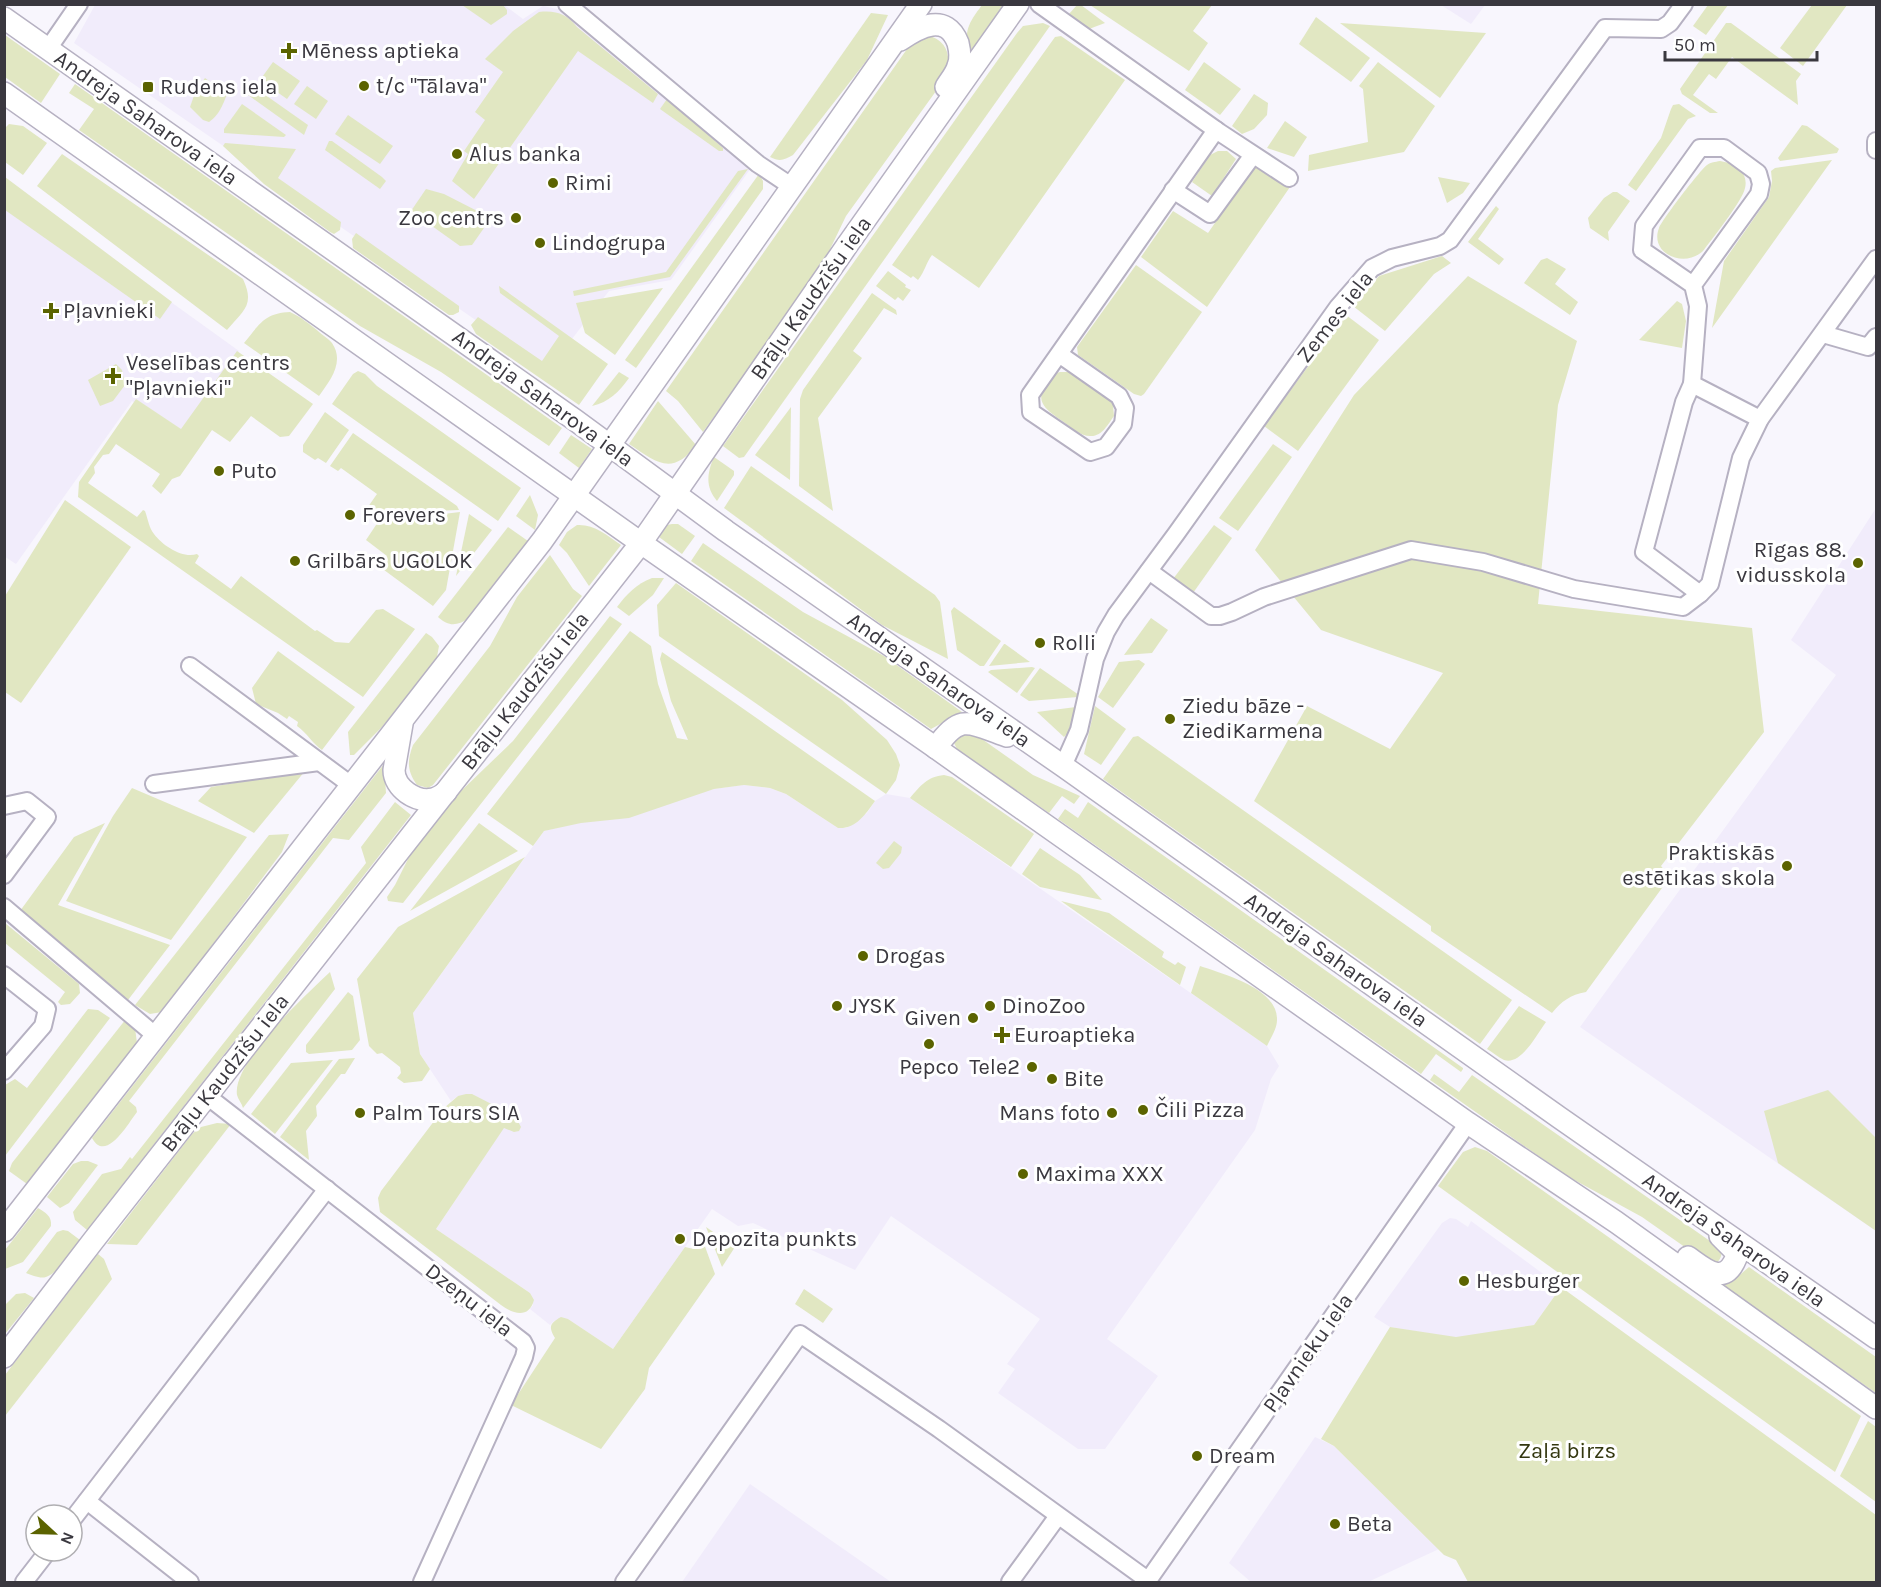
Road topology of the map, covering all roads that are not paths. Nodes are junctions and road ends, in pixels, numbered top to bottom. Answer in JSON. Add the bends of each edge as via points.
{"nodes":[{"id":1,"x":79,"y":4,"type":"edge"},
{"id":2,"x":567,"y":4,"type":"edge"},
{"id":3,"x":921,"y":4,"type":"edge"},
{"id":4,"x":1018,"y":4,"type":"edge"},
{"id":5,"x":1039,"y":4,"type":"edge"},
{"id":6,"x":1684,"y":4,"type":"edge"},
{"id":7,"x":4,"y":18,"type":"edge"},
{"id":8,"x":892,"y":45,"type":"junction"},
{"id":9,"x":48,"y":49,"type":"junction"},
{"id":10,"x":7,"y":99,"type":"edge"},
{"id":11,"x":1215,"y":130,"type":"junction"},
{"id":12,"x":1876,"y":141,"type":"edge"},
{"id":13,"x":1876,"y":150,"type":"edge"},
{"id":14,"x":1252,"y":155,"type":"junction"},
{"id":15,"x":1289,"y":178,"type":"dead end"},
{"id":16,"x":791,"y":186,"type":"junction"},
{"id":17,"x":1173,"y":190,"type":"junction"},
{"id":18,"x":848,"y":244,"type":"junction"},
{"id":19,"x":1876,"y":260,"type":"edge"},
{"id":20,"x":1692,"y":285,"type":"junction"},
{"id":21,"x":1824,"y":334,"type":"junction"},
{"id":22,"x":1876,"y":337,"type":"edge"},
{"id":23,"x":1059,"y":354,"type":"junction"},
{"id":24,"x":1692,"y":384,"type":"junction"},
{"id":25,"x":1760,"y":420,"type":"junction"},
{"id":26,"x":609,"y":445,"type":"junction"},
{"id":27,"x":676,"y":494,"type":"junction"},
{"id":28,"x":573,"y":496,"type":"junction"},
{"id":29,"x":641,"y":543,"type":"junction"},
{"id":30,"x":1149,"y":571,"type":"junction"},
{"id":31,"x":1700,"y":594,"type":"junction"},
{"id":32,"x":190,"y":666,"type":"dead end"},
{"id":33,"x":402,"y":721,"type":"junction"},
{"id":34,"x":1033,"y":745,"type":"junction"},
{"id":35,"x":936,"y":748,"type":"junction"},
{"id":36,"x":319,"y":762,"type":"junction"},
{"id":37,"x":1063,"y":766,"type":"junction"},
{"id":38,"x":154,"y":784,"type":"dead end"},
{"id":39,"x":351,"y":784,"type":"junction"},
{"id":40,"x":446,"y":792,"type":"junction"},
{"id":41,"x":4,"y":806,"type":"edge"},
{"id":42,"x":7,"y":867,"type":"edge"},
{"id":43,"x":4,"y":907,"type":"edge"},
{"id":44,"x":4,"y":975,"type":"edge"},
{"id":45,"x":156,"y":1036,"type":"junction"},
{"id":46,"x":4,"y":1071,"type":"edge"},
{"id":47,"x":207,"y":1096,"type":"junction"},
{"id":48,"x":1468,"y":1123,"type":"junction"},
{"id":49,"x":327,"y":1189,"type":"junction"},
{"id":50,"x":1700,"y":1216,"type":"junction"},
{"id":51,"x":1616,"y":1222,"type":"junction"},
{"id":52,"x":4,"y":1231,"type":"edge"},
{"id":53,"x":1876,"y":1338,"type":"edge"},
{"id":54,"x":4,"y":1357,"type":"edge"},
{"id":55,"x":1876,"y":1408,"type":"edge"},
{"id":56,"x":87,"y":1501,"type":"junction"},
{"id":57,"x":84,"y":1505,"type":"edge"},
{"id":58,"x":1058,"y":1516,"type":"junction"},
{"id":59,"x":39,"y":1563,"type":"edge"},
{"id":60,"x":186,"y":1581,"type":"edge"},
{"id":61,"x":24,"y":1582,"type":"edge"},
{"id":62,"x":422,"y":1582,"type":"edge"},
{"id":63,"x":624,"y":1582,"type":"edge"},
{"id":64,"x":1010,"y":1582,"type":"edge"},
{"id":65,"x":1148,"y":1582,"type":"edge"}],
"edges":[{"from":1,"to":9,"type":"street"},
{"from":2,"to":16,"type":"street","via":[[751,158]]},
{"from":3,"to":8,"type":"street"},
{"from":4,"to":18,"type":"street","name":"Brāļu Kaudzīšu iela"},
{"from":5,"to":11,"type":"street"},
{"from":6,"to":30,"type":"street","name":"Zemes iela","via":[[1661,29],[1605,28],[1450,240],[1372,268],[1338,306]]},
{"from":7,"to":9,"type":"street","name":"Andreja Saharova iela"},
{"from":8,"to":16,"type":"street"},
{"from":8,"to":18,"type":"street","via":[[920,27],[935,24],[951,31],[961,56],[959,65],[859,213]]},
{"from":9,"to":26,"type":"street","name":"Andreja Saharova iela"},
{"from":10,"to":28,"type":"street"},
{"from":11,"to":14,"type":"street"},
{"from":11,"to":17,"type":"street"},
{"from":12,"to":13,"type":"street"},
{"from":14,"to":15,"type":"street"},
{"from":14,"to":17,"type":"street","via":[[1210,214]]},
{"from":16,"to":26,"type":"street"},
{"from":17,"to":23,"type":"street"},
{"from":18,"to":27,"type":"street","name":"Brāļu Kaudzīšu iela"},
{"from":19,"to":21,"type":"street"},
{"from":20,"to":20,"type":"street","via":[[1759,194],[1758,173],[1724,148],[1700,148],[1644,226],[1642,250]]},
{"from":20,"to":24,"type":"street","via":[[1698,306]]},
{"from":21,"to":22,"type":"street","via":[[1868,346]]},
{"from":21,"to":25,"type":"street"},
{"from":23,"to":23,"type":"street","via":[[1030,395],[1031,412],[1090,452],[1106,447],[1122,424],[1125,408],[1119,396]]},
{"from":24,"to":25,"type":"street"},
{"from":24,"to":31,"type":"street","via":[[1644,552]]},
{"from":25,"to":31,"type":"street","via":[[1741,458],[1710,584]]},
{"from":26,"to":27,"type":"street","name":"Andreja Saharova iela"},
{"from":26,"to":28,"type":"street"},
{"from":27,"to":29,"type":"street","name":"Brāļu Kaudzīšu iela"},
{"from":27,"to":34,"type":"street","name":"Andreja Saharova iela"},
{"from":28,"to":29,"type":"street"},
{"from":28,"to":33,"type":"street"},
{"from":29,"to":35,"type":"street"},
{"from":29,"to":40,"type":"street","name":"Brāļu Kaudzīšu iela"},
{"from":30,"to":31,"type":"street","via":[[1211,616],[1411,550],[1483,562],[1574,589],[1683,607]]},
{"from":30,"to":37,"type":"street","name":"Zemes iela","via":[[1106,632],[1095,659],[1079,730]]},
{"from":32,"to":36,"type":"street"},
{"from":33,"to":39,"type":"street"},
{"from":33,"to":40,"type":"street","via":[[394,770],[401,787],[414,797],[430,800]]},
{"from":34,"to":35,"type":"street","via":[[968,723],[956,724]]},
{"from":34,"to":37,"type":"street","name":"Andreja Saharova iela"},
{"from":35,"to":48,"type":"street"},
{"from":36,"to":38,"type":"street"},
{"from":36,"to":39,"type":"street"},
{"from":37,"to":50,"type":"street","name":"Andreja Saharova iela"},
{"from":39,"to":45,"type":"street"},
{"from":40,"to":47,"type":"street","name":"Brāļu Kaudzīšu iela"},
{"from":41,"to":42,"type":"street","via":[[27,801],[47,817]]},
{"from":43,"to":45,"type":"street"},
{"from":44,"to":46,"type":"street","via":[[47,1009],[43,1026]]},
{"from":45,"to":52,"type":"street"},
{"from":47,"to":49,"type":"street","name":"Dzeņu iela"},
{"from":47,"to":54,"type":"street","name":"Brāļu Kaudzīšu iela"},
{"from":48,"to":51,"type":"street"},
{"from":48,"to":65,"type":"street","name":"Pļavnieku iela"},
{"from":49,"to":56,"type":"street"},
{"from":49,"to":62,"type":"street","name":"Dzeņu iela","via":[[526,1348]]},
{"from":50,"to":51,"type":"street","via":[[1735,1251],[1736,1258],[1728,1271],[1710,1272],[1647,1228]]},
{"from":50,"to":53,"type":"street","name":"Andreja Saharova iela"},
{"from":51,"to":55,"type":"street"},
{"from":56,"to":57,"type":"street"},
{"from":56,"to":60,"type":"street"},
{"from":58,"to":63,"type":"street","via":[[800,1335]]},
{"from":58,"to":64,"type":"street"},
{"from":58,"to":65,"type":"street"},
{"from":59,"to":61,"type":"street"}]}
